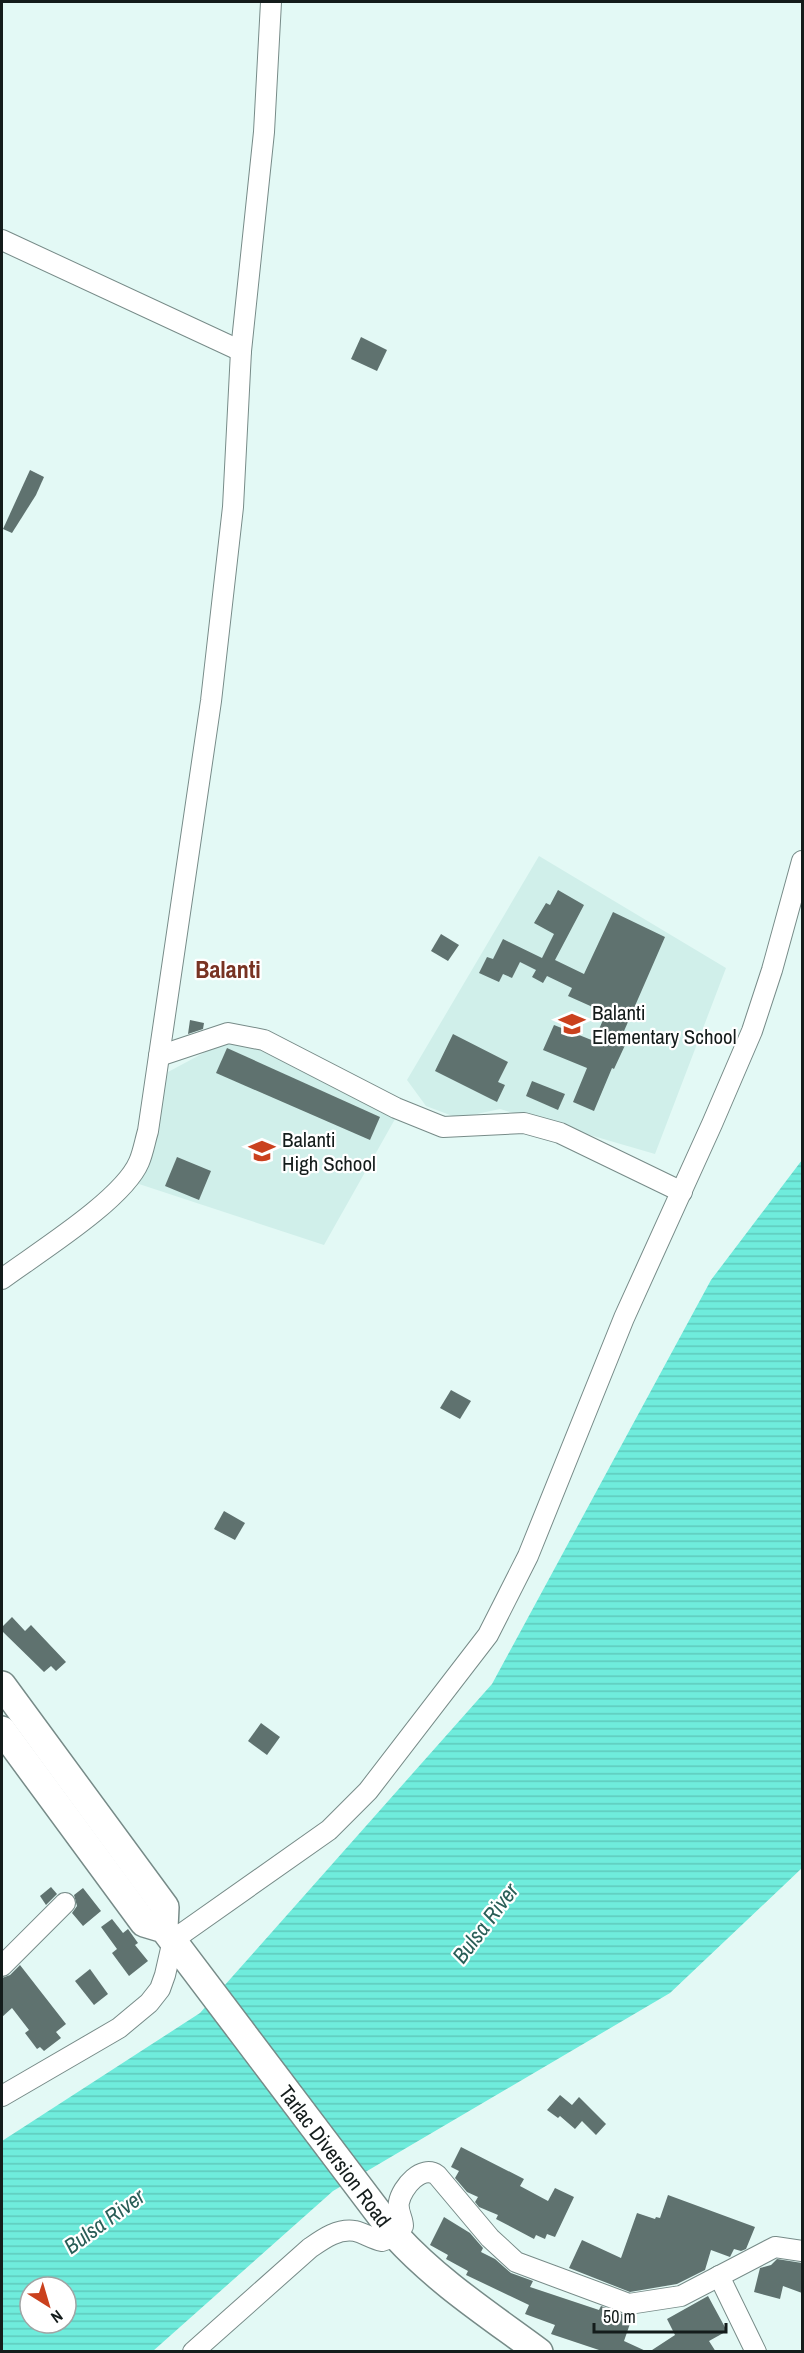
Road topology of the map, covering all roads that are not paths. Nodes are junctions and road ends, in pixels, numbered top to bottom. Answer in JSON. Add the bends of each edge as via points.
{"nodes":[{"id":1,"x":271,"y":2,"type":"edge"},
{"id":2,"x":2,"y":240,"type":"edge"},
{"id":3,"x":241,"y":351,"type":"junction"},
{"id":4,"x":802,"y":861,"type":"edge"},
{"id":5,"x":159,"y":1056,"type":"junction"},
{"id":6,"x":682,"y":1192,"type":"junction"},
{"id":7,"x":2,"y":1279,"type":"edge"},
{"id":8,"x":2,"y":1685,"type":"edge"},
{"id":9,"x":2,"y":1730,"type":"edge"},
{"id":10,"x":65,"y":1903,"type":"dead end"},
{"id":11,"x":173,"y":1940,"type":"junction"},
{"id":12,"x":2,"y":1966,"type":"edge"},
{"id":13,"x":2,"y":2096,"type":"edge"},
{"id":14,"x":388,"y":2226,"type":"junction"},
{"id":15,"x":802,"y":2251,"type":"edge"},
{"id":16,"x":719,"y":2276,"type":"junction"},
{"id":17,"x":193,"y":2352,"type":"edge"},
{"id":18,"x":539,"y":2352,"type":"edge"},
{"id":19,"x":756,"y":2352,"type":"edge"}],
"edges":[{"from":1,"to":3,"type":"street","via":[[264,132]]},
{"from":2,"to":3,"type":"street"},
{"from":3,"to":5,"type":"street","via":[[233,507],[211,702]]},
{"from":4,"to":6,"type":"street","via":[[752,1031]]},
{"from":5,"to":6,"type":"street","via":[[228,1033],[264,1040],[396,1108],[443,1127],[524,1123],[560,1133]]},
{"from":5,"to":7,"type":"street","via":[[139,1164],[104,1204]]},
{"from":6,"to":11,"type":"street","via":[[624,1318],[528,1556],[488,1635],[368,1791],[329,1830]]},
{"from":8,"to":11,"type":"main road","name":"Tarlac Diversion Road","via":[[165,1907]]},
{"from":9,"to":11,"type":"main road","name":"Tarlac Diversion Road","via":[[144,1923]]},
{"from":10,"to":12,"type":"street"},
{"from":11,"to":13,"type":"street","via":[[160,1989],[149,2003],[119,2028]]},
{"from":11,"to":14,"type":"main road","name":"Tarlac Diversion Road"},
{"from":14,"to":16,"type":"street","via":[[403,2226],[399,2209],[402,2193],[417,2176],[432,2171],[516,2262],[629,2304],[681,2296]]},
{"from":14,"to":17,"type":"street","via":[[382,2241],[356,2231],[329,2235]]},
{"from":14,"to":18,"type":"main road","name":"Tarlac Diversion Road","via":[[458,2293]]},
{"from":15,"to":16,"type":"street","via":[[775,2247]]},
{"from":16,"to":19,"type":"street"}]}
